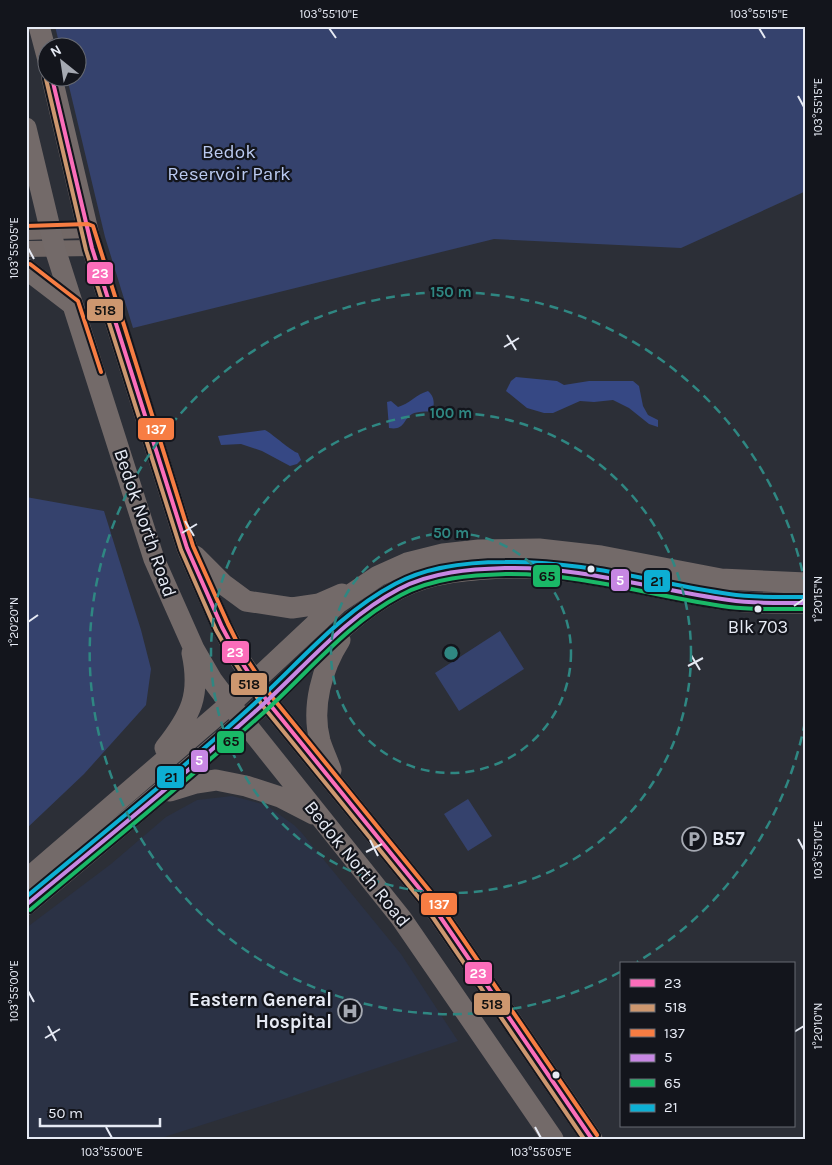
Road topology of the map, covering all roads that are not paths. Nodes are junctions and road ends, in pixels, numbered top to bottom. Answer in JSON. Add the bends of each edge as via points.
{"nodes":[{"id":1,"x":54,"y":88,"type":"edge"},
{"id":2,"x":26,"y":128,"type":"edge"},
{"id":3,"x":26,"y":232,"type":"edge"},
{"id":4,"x":90,"y":239,"type":"junction"},
{"id":5,"x":54,"y":240,"type":"junction"},
{"id":6,"x":26,"y":249,"type":"edge"},
{"id":7,"x":26,"y":269,"type":"edge"},
{"id":8,"x":73,"y":305,"type":"junction"},
{"id":9,"x":187,"y":548,"type":"junction"},
{"id":10,"x":378,"y":576,"type":"junction"},
{"id":11,"x":806,"y":583,"type":"edge"},
{"id":12,"x":806,"y":603,"type":"edge"},
{"id":13,"x":351,"y":622,"type":"junction"},
{"id":14,"x":189,"y":638,"type":"junction"},
{"id":15,"x":254,"y":683,"type":"junction"},
{"id":16,"x":267,"y":701,"type":"junction"},
{"id":17,"x":230,"y":704,"type":"junction"},
{"id":18,"x":243,"y":722,"type":"junction"},
{"id":19,"x":337,"y":787,"type":"junction"},
{"id":20,"x":134,"y":788,"type":"junction"},
{"id":21,"x":160,"y":794,"type":"junction"},
{"id":22,"x":320,"y":818,"type":"junction"},
{"id":23,"x":26,"y":880,"type":"edge"},
{"id":24,"x":26,"y":905,"type":"edge"},
{"id":25,"x":553,"y":1139,"type":"edge"},
{"id":26,"x":592,"y":1139,"type":"edge"}],
"edges":[{"from":1,"to":4,"type":"main road","name":"Bedok North Road"},
{"from":2,"to":5,"type":"main road","name":"Bedok North Road"},
{"from":3,"to":5,"type":"street"},
{"from":4,"to":5,"type":"street"},
{"from":4,"to":9,"type":"main road","name":"Bedok North Road"},
{"from":5,"to":6,"type":"street"},
{"from":5,"to":8,"type":"main road","name":"Bedok North Road"},
{"from":7,"to":8,"type":"main road"},
{"from":8,"to":14,"type":"main road","name":"Bedok North Road","via":[[154,559]]},
{"from":9,"to":10,"type":"main road","via":[[223,584],[246,601],[272,606],[292,608],[319,604]]},
{"from":9,"to":15,"type":"main road","name":"Bedok North Road","via":[[222,627]]},
{"from":10,"to":11,"type":"main road","via":[[407,563],[442,554],[522,549],[601,556],[721,579]]},
{"from":10,"to":15,"type":"main road","via":[[338,603]]},
{"from":12,"to":13,"type":"main road","via":[[722,600],[566,571],[507,568],[421,580],[389,594]]},
{"from":13,"to":16,"type":"main road"},
{"from":13,"to":19,"type":"main road","via":[[333,650],[318,700],[320,741]]},
{"from":14,"to":17,"type":"main road","name":"Bedok North Road","via":[[212,680]]},
{"from":14,"to":20,"type":"main road","via":[[196,671],[193,704],[181,728]]},
{"from":15,"to":16,"type":"main road","name":"Bedok North Road"},
{"from":15,"to":17,"type":"main road"},
{"from":16,"to":18,"type":"main road"},
{"from":16,"to":19,"type":"main road","name":"Bedok North Road"},
{"from":17,"to":18,"type":"main road","name":"Bedok North Road"},
{"from":17,"to":20,"type":"main road"},
{"from":18,"to":21,"type":"main road"},
{"from":18,"to":22,"type":"main road","name":"Bedok North Road"},
{"from":19,"to":26,"type":"main road","name":"Bedok North Road","via":[[428,899]]},
{"from":20,"to":23,"type":"main road"},
{"from":21,"to":22,"type":"main road","via":[[216,780],[280,797]]},
{"from":21,"to":24,"type":"main road"},
{"from":22,"to":25,"type":"main road","name":"Bedok North Road","via":[[401,918]]}]}
